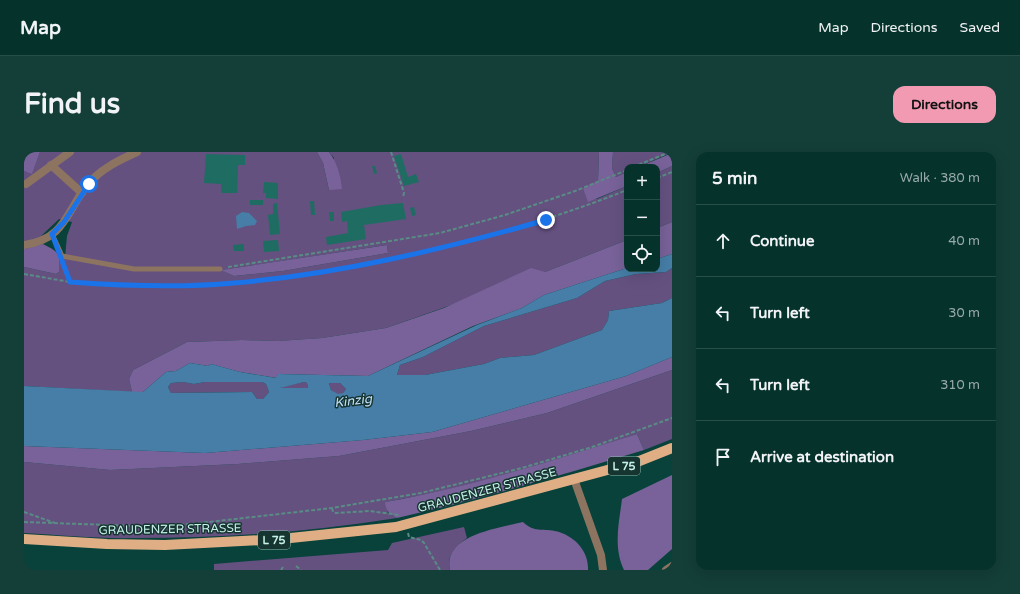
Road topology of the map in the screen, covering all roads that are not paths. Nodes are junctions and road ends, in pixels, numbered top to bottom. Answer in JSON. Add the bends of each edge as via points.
{"nodes":[{"id":1,"x":70,"y":152,"type":"edge"},
{"id":2,"x":137,"y":152,"type":"edge"},
{"id":3,"x":51,"y":165,"type":"junction"},
{"id":4,"x":26,"y":184,"type":"dead end"},
{"id":5,"x":82,"y":193,"type":"junction"},
{"id":6,"x":52,"y":234,"type":"junction"},
{"id":7,"x":24,"y":245,"type":"edge"},
{"id":8,"x":220,"y":269,"type":"road end"},
{"id":9,"x":672,"y":448,"type":"edge"},
{"id":10,"x":574,"y":480,"type":"junction"},
{"id":11,"x":24,"y":539,"type":"edge"},
{"id":12,"x":672,"y":566,"type":"edge"},
{"id":13,"x":603,"y":570,"type":"edge"},
{"id":14,"x":666,"y":570,"type":"edge"}],
"edges":[{"from":1,"to":3,"type":"street"},
{"from":2,"to":5,"type":"street","via":[[102,171]]},
{"from":3,"to":4,"type":"street"},
{"from":3,"to":5,"type":"street"},
{"from":5,"to":6,"type":"street","via":[[64,222]]},
{"from":6,"to":7,"type":"street","via":[[39,243]]},
{"from":6,"to":8,"type":"lane","via":[[62,256],[134,269]]},
{"from":9,"to":10,"type":"main road","number":"L 75","via":[[638,462]]},
{"from":10,"to":11,"type":"main road","name":"GRAUDENZER STRASSE","number":"L 75","via":[[405,525],[281,539],[157,545]]},
{"from":10,"to":13,"type":"street","via":[[601,555]]},
{"from":12,"to":14,"type":"street"}]}
